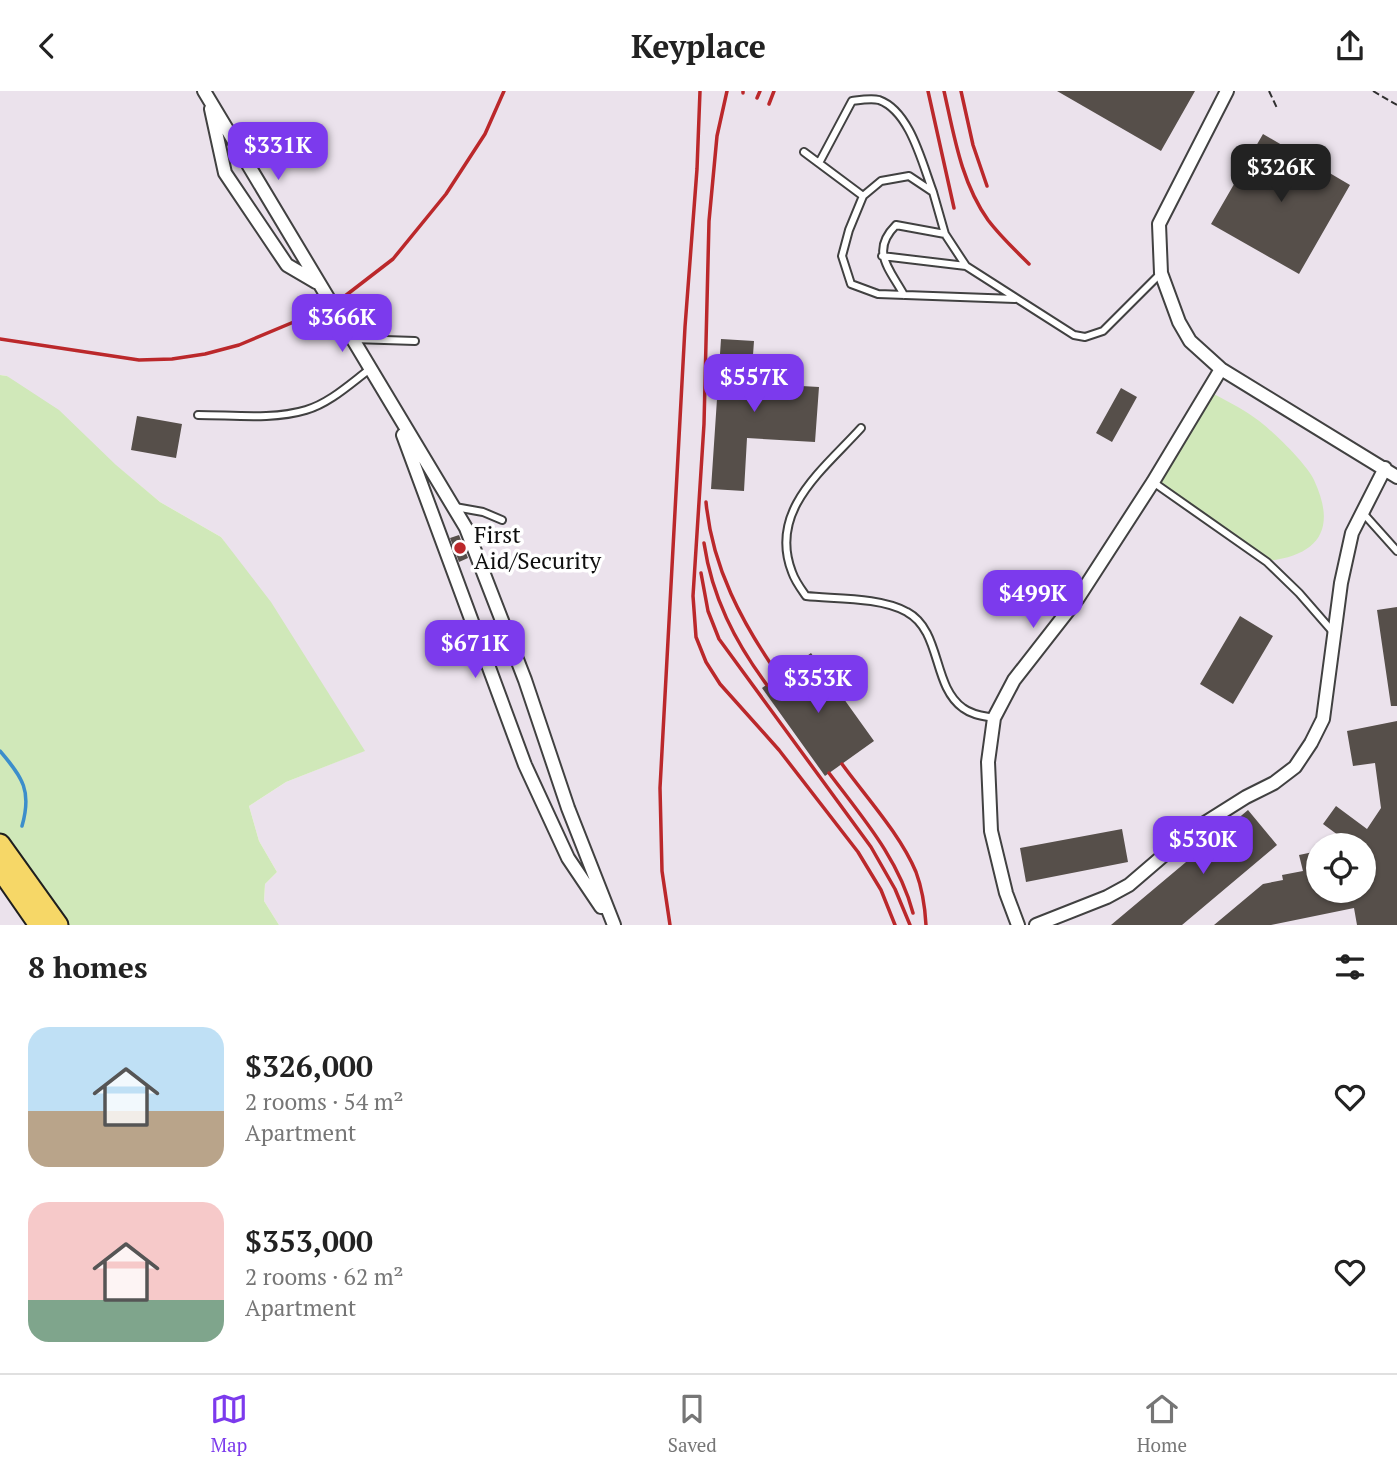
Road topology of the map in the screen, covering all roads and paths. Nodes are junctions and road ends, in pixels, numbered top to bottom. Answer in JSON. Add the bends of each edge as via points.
{"nodes":[{"id":1,"x":1227,"y":91,"type":"edge"},
{"id":2,"x":1269,"y":91,"type":"edge"},
{"id":3,"x":1373,"y":91,"type":"edge"},
{"id":4,"x":206,"y":95,"type":"edge"},
{"id":5,"x":1397,"y":105,"type":"edge"},
{"id":6,"x":1277,"y":108,"type":"dead end"},
{"id":7,"x":804,"y":152,"type":"dead end"},
{"id":8,"x":819,"y":163,"type":"junction"},
{"id":9,"x":933,"y":192,"type":"junction"},
{"id":10,"x":863,"y":195,"type":"junction"},
{"id":11,"x":945,"y":234,"type":"junction"},
{"id":12,"x":882,"y":255,"type":"junction"},
{"id":13,"x":966,"y":266,"type":"junction"},
{"id":14,"x":1161,"y":274,"type":"junction"},
{"id":15,"x":318,"y":283,"type":"junction"},
{"id":16,"x":904,"y":295,"type":"junction"},
{"id":17,"x":1016,"y":299,"type":"junction"},
{"id":18,"x":351,"y":338,"type":"junction"},
{"id":19,"x":415,"y":341,"type":"dead end"},
{"id":20,"x":370,"y":369,"type":"junction"},
{"id":21,"x":1221,"y":369,"type":"junction"},
{"id":22,"x":393,"y":408,"type":"junction"},
{"id":23,"x":198,"y":415,"type":"dead end"},
{"id":24,"x":861,"y":428,"type":"dead end"},
{"id":25,"x":1385,"y":468,"type":"junction"},
{"id":26,"x":1397,"y":477,"type":"edge"},
{"id":27,"x":1153,"y":482,"type":"junction"},
{"id":28,"x":454,"y":507,"type":"junction"},
{"id":29,"x":1362,"y":512,"type":"junction"},
{"id":30,"x":502,"y":520,"type":"dead end"},
{"id":31,"x":1397,"y":551,"type":"edge"},
{"id":32,"x":1334,"y":632,"type":"junction"},
{"id":33,"x":994,"y":718,"type":"junction"},
{"id":34,"x":0,"y":844,"type":"edge"},
{"id":35,"x":0,"y":869,"type":"edge"},
{"id":36,"x":39,"y":925,"type":"edge"},
{"id":37,"x":58,"y":925,"type":"edge"},
{"id":38,"x":613,"y":925,"type":"edge"},
{"id":39,"x":1017,"y":925,"type":"edge"},
{"id":40,"x":1036,"y":925,"type":"edge"}],
"edges":[{"from":1,"to":14,"type":"street","via":[[1159,224]]},
{"from":2,"to":6,"type":"path"},
{"from":3,"to":5,"type":"path"},
{"from":4,"to":15,"type":"street"},
{"from":4,"to":15,"type":"street","via":[[225,173],[287,265]]},
{"from":7,"to":8,"type":"lane"},
{"from":8,"to":9,"type":"lane","via":[[852,101],[877,99],[897,110]]},
{"from":8,"to":10,"type":"lane"},
{"from":9,"to":10,"type":"lane","via":[[909,176],[881,181]]},
{"from":9,"to":11,"type":"lane"},
{"from":10,"to":16,"type":"lane","via":[[842,255],[851,284],[878,294]]},
{"from":11,"to":12,"type":"lane","via":[[896,225],[884,236]]},
{"from":11,"to":13,"type":"lane"},
{"from":12,"to":13,"type":"lane"},
{"from":12,"to":16,"type":"lane"},
{"from":13,"to":17,"type":"lane"},
{"from":14,"to":17,"type":"lane","via":[[1103,331],[1085,337],[1074,335]]},
{"from":14,"to":21,"type":"street","via":[[1182,330]]},
{"from":15,"to":18,"type":"street"},
{"from":16,"to":17,"type":"lane"},
{"from":18,"to":19,"type":"lane"},
{"from":18,"to":20,"type":"street"},
{"from":20,"to":22,"type":"street"},
{"from":20,"to":23,"type":"lane","via":[[309,409],[287,415]]},
{"from":21,"to":25,"type":"street"},
{"from":21,"to":27,"type":"street"},
{"from":22,"to":28,"type":"street"},
{"from":22,"to":38,"type":"street","via":[[535,790],[568,858]]},
{"from":24,"to":33,"type":"lane","via":[[799,497],[787,521],[792,572],[806,596],[881,603],[907,612],[928,636],[947,687],[961,708]]},
{"from":25,"to":26,"type":"street"},
{"from":25,"to":29,"type":"street"},
{"from":27,"to":32,"type":"lane","via":[[1266,562]]},
{"from":27,"to":33,"type":"street","via":[[1078,598],[1005,694]]},
{"from":28,"to":30,"type":"lane"},
{"from":28,"to":38,"type":"street","via":[[476,552]]},
{"from":29,"to":31,"type":"lane"},
{"from":29,"to":32,"type":"street","via":[[1352,533]]},
{"from":32,"to":40,"type":"street","via":[[1323,719],[1295,767],[1192,831],[1129,885]]},
{"from":33,"to":39,"type":"street","via":[[988,762],[991,831]]},
{"from":34,"to":37,"type":"main road"},
{"from":35,"to":36,"type":"main road"}]}
